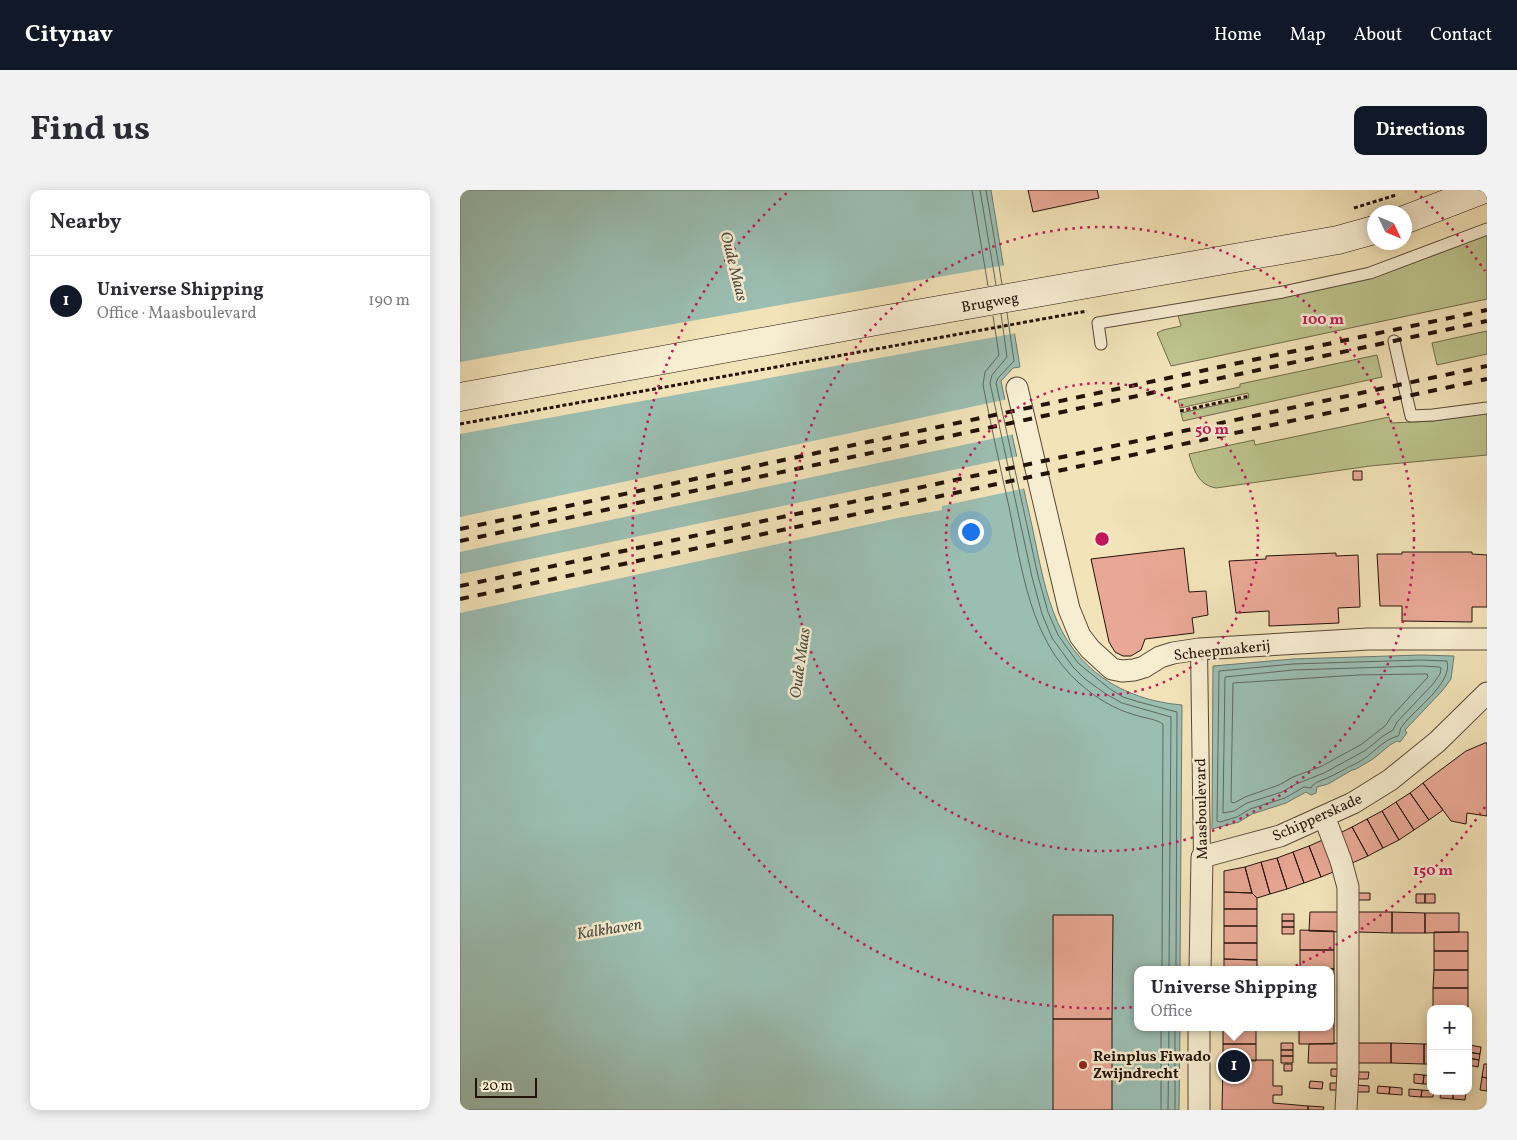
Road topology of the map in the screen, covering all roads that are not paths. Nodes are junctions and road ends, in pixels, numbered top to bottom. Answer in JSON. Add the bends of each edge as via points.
{"nodes":[{"id":1,"x":1482,"y":190,"type":"edge"},
{"id":2,"x":1412,"y":217,"type":"edge"},
{"id":3,"x":1487,"y":229,"type":"edge"},
{"id":4,"x":1367,"y":232,"type":"edge"},
{"id":5,"x":1394,"y":341,"type":"dead end"},
{"id":6,"x":1101,"y":344,"type":"dead end"},
{"id":7,"x":1017,"y":388,"type":"dead end"},
{"id":8,"x":460,"y":397,"type":"edge"},
{"id":9,"x":1487,"y":408,"type":"edge"},
{"id":10,"x":1487,"y":639,"type":"edge"},
{"id":11,"x":1199,"y":649,"type":"junction"},
{"id":12,"x":1487,"y":693,"type":"edge"},
{"id":13,"x":1324,"y":816,"type":"junction"},
{"id":14,"x":1202,"y":857,"type":"junction"},
{"id":15,"x":1200,"y":966,"type":"edge"},
{"id":16,"x":1199,"y":1031,"type":"edge"},
{"id":17,"x":1198,"y":1110,"type":"edge"},
{"id":18,"x":1346,"y":1110,"type":"edge"}],
"edges":[{"from":1,"to":2,"type":"main road"},
{"from":3,"to":6,"type":"lane","via":[[1370,273],[1283,292],[1098,323]]},
{"from":4,"to":8,"type":"main road","name":"Brugweg","via":[[1319,244],[882,320],[606,385]]},
{"from":5,"to":9,"type":"lane","via":[[1411,416]]},
{"from":7,"to":11,"type":"street","name":"Scheepmakerij","via":[[1065,592],[1080,636],[1100,659],[1112,669],[1122,671],[1144,667],[1173,653]]},
{"from":10,"to":11,"type":"street","name":"Scheepmakerij","via":[[1368,639]]},
{"from":11,"to":14,"type":"street","name":"Maasboulevard"},
{"from":12,"to":13,"type":"street","name":"Schipperskade","via":[[1437,742],[1390,780]]},
{"from":13,"to":14,"type":"street","name":"Schipperskade","via":[[1280,836]]},
{"from":13,"to":18,"type":"street","via":[[1348,887]]},
{"from":14,"to":15,"type":"street","name":"Maasboulevard"},
{"from":16,"to":17,"type":"street"}]}
